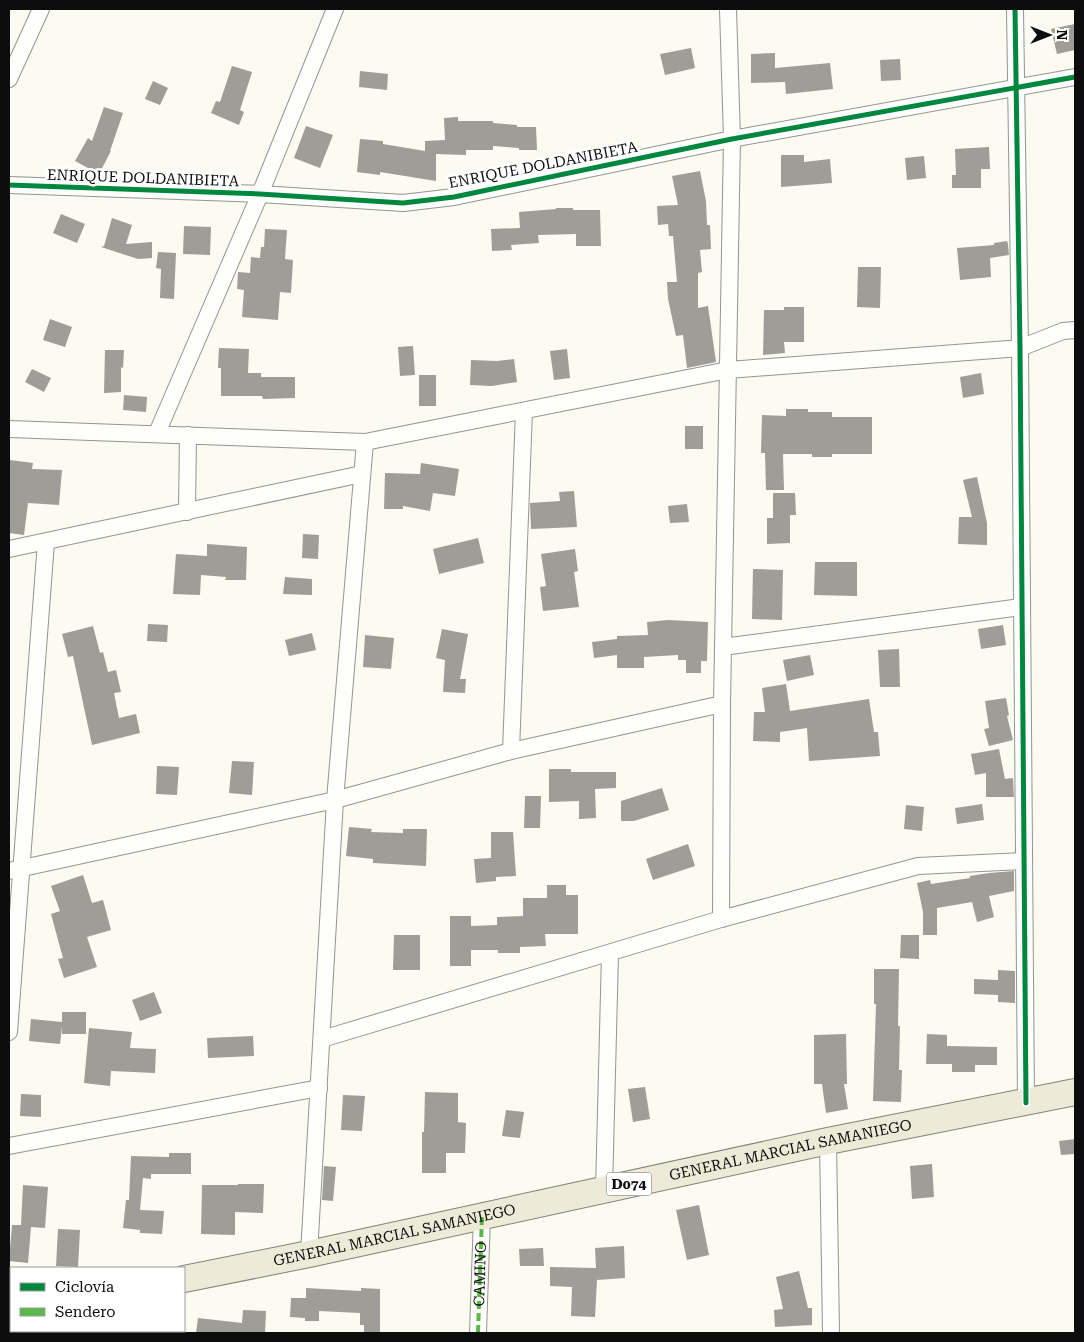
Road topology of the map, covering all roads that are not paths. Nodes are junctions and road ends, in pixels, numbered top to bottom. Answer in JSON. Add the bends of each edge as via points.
{"nodes":[{"id":1,"x":41,"y":9,"type":"edge"},
{"id":2,"x":335,"y":9,"type":"edge"},
{"id":3,"x":728,"y":9,"type":"edge"},
{"id":4,"x":1015,"y":9,"type":"edge"},
{"id":5,"x":1075,"y":78,"type":"edge"},
{"id":6,"x":9,"y":79,"type":"edge"},
{"id":7,"x":1017,"y":88,"type":"junction"},
{"id":8,"x":732,"y":139,"type":"junction"},
{"id":9,"x":9,"y":185,"type":"edge"},
{"id":10,"x":260,"y":194,"type":"junction"},
{"id":11,"x":1075,"y":330,"type":"edge"},
{"id":12,"x":1020,"y":348,"type":"junction"},
{"id":13,"x":728,"y":370,"type":"junction"},
{"id":14,"x":524,"y":411,"type":"junction"},
{"id":15,"x":9,"y":429,"type":"edge"},
{"id":16,"x":157,"y":433,"type":"junction"},
{"id":17,"x":188,"y":435,"type":"junction"},
{"id":18,"x":365,"y":442,"type":"junction"},
{"id":19,"x":362,"y":474,"type":"junction"},
{"id":20,"x":187,"y":512,"type":"junction"},
{"id":21,"x":46,"y":542,"type":"junction"},
{"id":22,"x":9,"y":548,"type":"edge"},
{"id":23,"x":1021,"y":607,"type":"junction"},
{"id":24,"x":723,"y":647,"type":"junction"},
{"id":25,"x":722,"y":704,"type":"junction"},
{"id":26,"x":511,"y":751,"type":"junction"},
{"id":27,"x":335,"y":800,"type":"junction"},
{"id":28,"x":1024,"y":862,"type":"junction"},
{"id":29,"x":15,"y":870,"type":"edge"},
{"id":30,"x":721,"y":919,"type":"junction"},
{"id":31,"x":610,"y":954,"type":"junction"},
{"id":32,"x":9,"y":1032,"type":"edge"},
{"id":33,"x":322,"y":1039,"type":"junction"},
{"id":34,"x":319,"y":1088,"type":"junction"},
{"id":35,"x":1075,"y":1092,"type":"edge"},
{"id":36,"x":1026,"y":1103,"type":"junction"},
{"id":37,"x":828,"y":1141,"type":"junction"},
{"id":38,"x":9,"y":1146,"type":"edge"},
{"id":39,"x":604,"y":1190,"type":"junction"},
{"id":40,"x":482,"y":1216,"type":"junction"},
{"id":41,"x":309,"y":1254,"type":"junction"},
{"id":42,"x":185,"y":1279,"type":"edge"},
{"id":43,"x":478,"y":1333,"type":"edge"},
{"id":44,"x":831,"y":1333,"type":"edge"}],
"edges":[{"from":1,"to":6,"type":"street"},
{"from":2,"to":10,"type":"street"},
{"from":3,"to":8,"type":"street"},
{"from":4,"to":7,"type":"street"},
{"from":5,"to":7,"type":"street","name":"ENRIQUE DOLDANIBIETA"},
{"from":7,"to":8,"type":"street","name":"ENRIQUE DOLDANIBIETA"},
{"from":7,"to":12,"type":"street"},
{"from":8,"to":10,"type":"street","name":"ENRIQUE DOLDANIBIETA","via":[[454,197],[403,203]]},
{"from":8,"to":13,"type":"street"},
{"from":9,"to":10,"type":"street","name":"ENRIQUE DOLDANIBIETA"},
{"from":10,"to":16,"type":"street"},
{"from":11,"to":12,"type":"street","via":[[1063,331]]},
{"from":12,"to":13,"type":"street"},
{"from":12,"to":23,"type":"street"},
{"from":13,"to":14,"type":"street"},
{"from":13,"to":24,"type":"street"},
{"from":14,"to":18,"type":"street"},
{"from":14,"to":26,"type":"street"},
{"from":15,"to":16,"type":"street"},
{"from":16,"to":17,"type":"street"},
{"from":17,"to":18,"type":"street"},
{"from":17,"to":20,"type":"street"},
{"from":18,"to":19,"type":"street"},
{"from":19,"to":20,"type":"street"},
{"from":19,"to":27,"type":"street"},
{"from":20,"to":21,"type":"street"},
{"from":21,"to":22,"type":"street"},
{"from":21,"to":29,"type":"street"},
{"from":23,"to":24,"type":"street"},
{"from":23,"to":28,"type":"street"},
{"from":24,"to":25,"type":"street"},
{"from":25,"to":26,"type":"street"},
{"from":25,"to":30,"type":"street"},
{"from":26,"to":27,"type":"street"},
{"from":27,"to":29,"type":"street"},
{"from":27,"to":33,"type":"street"},
{"from":28,"to":30,"type":"street","via":[[918,866]]},
{"from":28,"to":36,"type":"street"},
{"from":29,"to":32,"type":"street"},
{"from":30,"to":31,"type":"street"},
{"from":31,"to":33,"type":"street"},
{"from":31,"to":39,"type":"street"},
{"from":33,"to":34,"type":"street"},
{"from":34,"to":38,"type":"street"},
{"from":34,"to":41,"type":"street"},
{"from":35,"to":36,"type":"main road","name":"GENERAL MARCIAL SAMANIEGO","number":"D074"},
{"from":36,"to":37,"type":"main road","name":"GENERAL MARCIAL SAMANIEGO","number":"D074"},
{"from":37,"to":39,"type":"main road","name":"GENERAL MARCIAL SAMANIEGO","number":"D074"},
{"from":37,"to":44,"type":"street"},
{"from":39,"to":40,"type":"main road","name":"GENERAL MARCIAL SAMANIEGO","number":"D074"},
{"from":40,"to":41,"type":"main road","name":"GENERAL MARCIAL SAMANIEGO","number":"D074"},
{"from":40,"to":43,"type":"street","name":"CAMINO"},
{"from":41,"to":42,"type":"main road","name":"GENERAL MARCIAL SAMANIEGO","number":"D074"}]}
